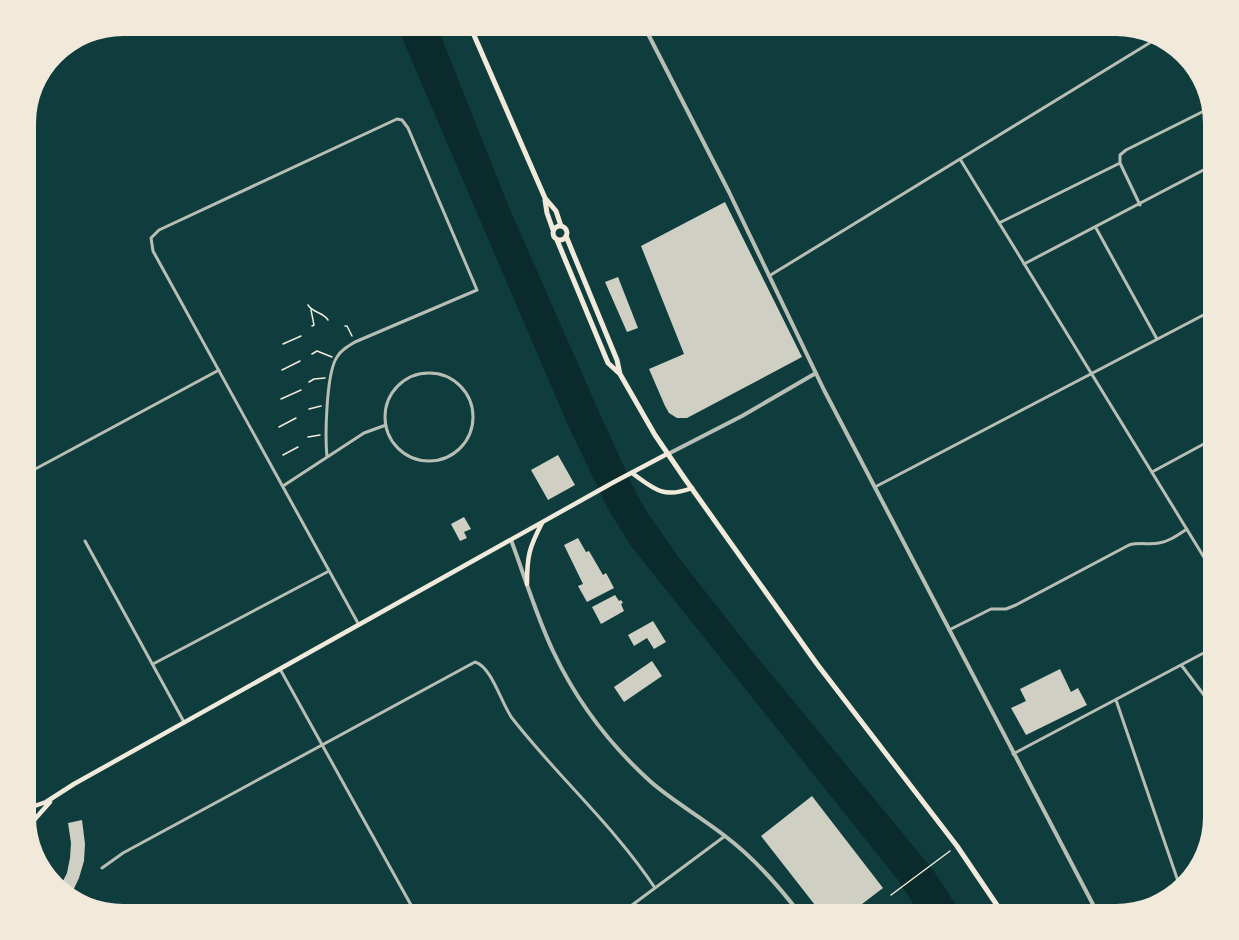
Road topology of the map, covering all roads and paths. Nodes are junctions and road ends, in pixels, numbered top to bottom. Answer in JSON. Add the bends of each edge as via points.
{"nodes":[{"id":1,"x":474,"y":36,"type":"edge"},
{"id":2,"x":649,"y":36,"type":"edge"},
{"id":3,"x":1149,"y":43,"type":"edge"},
{"id":4,"x":1202,"y":112,"type":"edge"},
{"id":5,"x":960,"y":159,"type":"junction"},
{"id":6,"x":1120,"y":163,"type":"junction"},
{"id":7,"x":1203,"y":171,"type":"edge"},
{"id":8,"x":545,"y":198,"type":"junction"},
{"id":9,"x":1140,"y":205,"type":"junction"},
{"id":10,"x":999,"y":223,"type":"junction"},
{"id":11,"x":561,"y":226,"type":"junction"},
{"id":12,"x":1096,"y":227,"type":"junction"},
{"id":13,"x":553,"y":230,"type":"junction"},
{"id":14,"x":566,"y":236,"type":"junction"},
{"id":15,"x":557,"y":240,"type":"junction"},
{"id":16,"x":1024,"y":264,"type":"junction"},
{"id":17,"x":770,"y":276,"type":"junction"},
{"id":18,"x":308,"y":305,"type":"dead end"},
{"id":19,"x":310,"y":309,"type":"junction"},
{"id":20,"x":1203,"y":316,"type":"edge"},
{"id":21,"x":328,"y":320,"type":"dead end"},
{"id":22,"x":312,"y":326,"type":"dead end"},
{"id":23,"x":345,"y":326,"type":"dead end"},
{"id":24,"x":301,"y":336,"type":"dead end"},
{"id":25,"x":1157,"y":339,"type":"junction"},
{"id":26,"x":355,"y":342,"type":"junction"},
{"id":27,"x":283,"y":344,"type":"dead end"},
{"id":28,"x":312,"y":354,"type":"dead end"},
{"id":29,"x":335,"y":358,"type":"junction"},
{"id":30,"x":300,"y":361,"type":"dead end"},
{"id":31,"x":282,"y":369,"type":"dead end"},
{"id":32,"x":219,"y":370,"type":"junction"},
{"id":33,"x":816,"y":373,"type":"junction"},
{"id":34,"x":620,"y":374,"type":"junction"},
{"id":35,"x":1092,"y":374,"type":"junction"},
{"id":36,"x":329,"y":378,"type":"junction"},
{"id":37,"x":309,"y":382,"type":"dead end"},
{"id":38,"x":301,"y":390,"type":"dead end"},
{"id":39,"x":280,"y":399,"type":"dead end"},
{"id":40,"x":328,"y":406,"type":"junction"},
{"id":41,"x":309,"y":409,"type":"dead end"},
{"id":42,"x":296,"y":418,"type":"dead end"},
{"id":43,"x":386,"y":425,"type":"junction"},
{"id":44,"x":279,"y":427,"type":"dead end"},
{"id":45,"x":327,"y":435,"type":"junction"},
{"id":46,"x":308,"y":437,"type":"dead end"},
{"id":47,"x":1203,"y":445,"type":"edge"},
{"id":48,"x":298,"y":447,"type":"dead end"},
{"id":49,"x":667,"y":454,"type":"junction"},
{"id":50,"x":283,"y":455,"type":"dead end"},
{"id":51,"x":327,"y":457,"type":"junction"},
{"id":52,"x":36,"y":469,"type":"edge"},
{"id":53,"x":632,"y":472,"type":"junction"},
{"id":54,"x":1152,"y":472,"type":"junction"},
{"id":55,"x":283,"y":486,"type":"junction"},
{"id":56,"x":692,"y":488,"type":"junction"},
{"id":57,"x":875,"y":488,"type":"junction"},
{"id":58,"x":542,"y":523,"type":"junction"},
{"id":59,"x":1187,"y":529,"type":"junction"},
{"id":60,"x":511,"y":540,"type":"junction"},
{"id":61,"x":85,"y":541,"type":"dead end"},
{"id":62,"x":1203,"y":554,"type":"edge"},
{"id":63,"x":329,"y":571,"type":"junction"},
{"id":64,"x":527,"y":584,"type":"junction"},
{"id":65,"x":359,"y":625,"type":"junction"},
{"id":66,"x":949,"y":630,"type":"junction"},
{"id":67,"x":1203,"y":654,"type":"edge"},
{"id":68,"x":153,"y":665,"type":"junction"},
{"id":69,"x":1182,"y":665,"type":"junction"},
{"id":70,"x":280,"y":669,"type":"junction"},
{"id":71,"x":1203,"y":693,"type":"edge"},
{"id":72,"x":1116,"y":700,"type":"junction"},
{"id":73,"x":184,"y":722,"type":"junction"},
{"id":74,"x":322,"y":744,"type":"junction"},
{"id":75,"x":1013,"y":754,"type":"junction"},
{"id":76,"x":56,"y":795,"type":"junction"},
{"id":77,"x":36,"y":805,"type":"edge"},
{"id":78,"x":36,"y":818,"type":"edge"},
{"id":79,"x":725,"y":836,"type":"junction"},
{"id":80,"x":950,"y":851,"type":"dead end"},
{"id":81,"x":102,"y":868,"type":"dead end"},
{"id":82,"x":1177,"y":879,"type":"edge"},
{"id":83,"x":656,"y":888,"type":"junction"},
{"id":84,"x":891,"y":896,"type":"dead end"},
{"id":85,"x":410,"y":904,"type":"edge"},
{"id":86,"x":635,"y":904,"type":"edge"},
{"id":87,"x":791,"y":904,"type":"edge"},
{"id":88,"x":996,"y":904,"type":"edge"},
{"id":89,"x":1092,"y":904,"type":"edge"}],
"edges":[{"from":1,"to":8,"type":"main road"},
{"from":2,"to":17,"type":"street"},
{"from":3,"to":5,"type":"street"},
{"from":4,"to":6,"type":"street","via":[[1126,150],[1120,155]]},
{"from":5,"to":10,"type":"street"},
{"from":5,"to":17,"type":"street"},
{"from":6,"to":9,"type":"street"},
{"from":6,"to":10,"type":"street"},
{"from":7,"to":9,"type":"street"},
{"from":8,"to":11,"type":"main road","via":[[556,211]]},
{"from":8,"to":13,"type":"main road"},
{"from":9,"to":12,"type":"street"},
{"from":10,"to":16,"type":"street"},
{"from":11,"to":13,"type":"main road"},
{"from":11,"to":14,"type":"main road","via":[[567,230]]},
{"from":12,"to":16,"type":"street"},
{"from":12,"to":25,"type":"street"},
{"from":13,"to":15,"type":"main road"},
{"from":14,"to":15,"type":"main road"},
{"from":14,"to":34,"type":"main road"},
{"from":15,"to":34,"type":"main road","via":[[608,363]]},
{"from":16,"to":35,"type":"street"},
{"from":17,"to":33,"type":"street"},
{"from":18,"to":19,"type":"path"},
{"from":19,"to":21,"type":"path"},
{"from":19,"to":22,"type":"path"},
{"from":20,"to":25,"type":"street"},
{"from":23,"to":26,"type":"path"},
{"from":24,"to":27,"type":"path"},
{"from":25,"to":35,"type":"street"},
{"from":26,"to":29,"type":"street"},
{"from":26,"to":32,"type":"street","via":[[477,290],[402,120],[392,120],[159,230],[151,238],[153,251]]},
{"from":28,"to":29,"type":"path","via":[[317,351]]},
{"from":29,"to":36,"type":"street"},
{"from":30,"to":31,"type":"path"},
{"from":32,"to":52,"type":"street"},
{"from":32,"to":55,"type":"street"},
{"from":33,"to":49,"type":"street"},
{"from":33,"to":57,"type":"street"},
{"from":34,"to":49,"type":"main road"},
{"from":35,"to":54,"type":"street"},
{"from":35,"to":57,"type":"street"},
{"from":36,"to":37,"type":"path"},
{"from":36,"to":40,"type":"street"},
{"from":38,"to":39,"type":"path"},
{"from":40,"to":41,"type":"path"},
{"from":40,"to":45,"type":"street"},
{"from":42,"to":44,"type":"path"},
{"from":43,"to":43,"type":"street","via":[[391,440],[401,450],[420,460],[435,460],[455,452],[465,442],[471,429],[472,407],[462,388],[451,379],[430,373],[416,375],[393,391],[387,404]]},
{"from":43,"to":51,"type":"street"},
{"from":45,"to":46,"type":"path"},
{"from":45,"to":51,"type":"street"},
{"from":47,"to":54,"type":"street"},
{"from":48,"to":50,"type":"path"},
{"from":49,"to":53,"type":"main road"},
{"from":49,"to":56,"type":"main road"},
{"from":51,"to":55,"type":"street"},
{"from":53,"to":56,"type":"main road","via":[[659,492],[680,493]]},
{"from":53,"to":58,"type":"main road"},
{"from":54,"to":59,"type":"street"},
{"from":55,"to":63,"type":"street"},
{"from":56,"to":88,"type":"main road"},
{"from":57,"to":66,"type":"street"},
{"from":58,"to":60,"type":"main road"},
{"from":58,"to":64,"type":"main road","via":[[530,546]]},
{"from":59,"to":62,"type":"street"},
{"from":59,"to":66,"type":"street","via":[[1162,543],[1129,546],[1016,605],[991,609]]},
{"from":60,"to":64,"type":"street"},
{"from":60,"to":65,"type":"main road"},
{"from":61,"to":68,"type":"street"},
{"from":63,"to":65,"type":"street"},
{"from":63,"to":68,"type":"street"},
{"from":64,"to":79,"type":"street","via":[[559,663],[604,731],[652,782]]},
{"from":65,"to":70,"type":"main road"},
{"from":66,"to":75,"type":"street"},
{"from":67,"to":69,"type":"street"},
{"from":68,"to":73,"type":"street"},
{"from":69,"to":71,"type":"street"},
{"from":69,"to":72,"type":"street"},
{"from":70,"to":73,"type":"main road"},
{"from":70,"to":74,"type":"street"},
{"from":72,"to":75,"type":"street"},
{"from":72,"to":82,"type":"street"},
{"from":73,"to":76,"type":"main road"},
{"from":74,"to":81,"type":"street"},
{"from":74,"to":83,"type":"street","via":[[475,662],[485,668],[500,699],[536,749],[635,857]]},
{"from":74,"to":85,"type":"street"},
{"from":75,"to":89,"type":"street"},
{"from":76,"to":77,"type":"main road"},
{"from":76,"to":78,"type":"main road"},
{"from":79,"to":83,"type":"street"},
{"from":79,"to":87,"type":"street","via":[[762,869]]},
{"from":80,"to":84,"type":"path"},
{"from":83,"to":86,"type":"street"}]}
